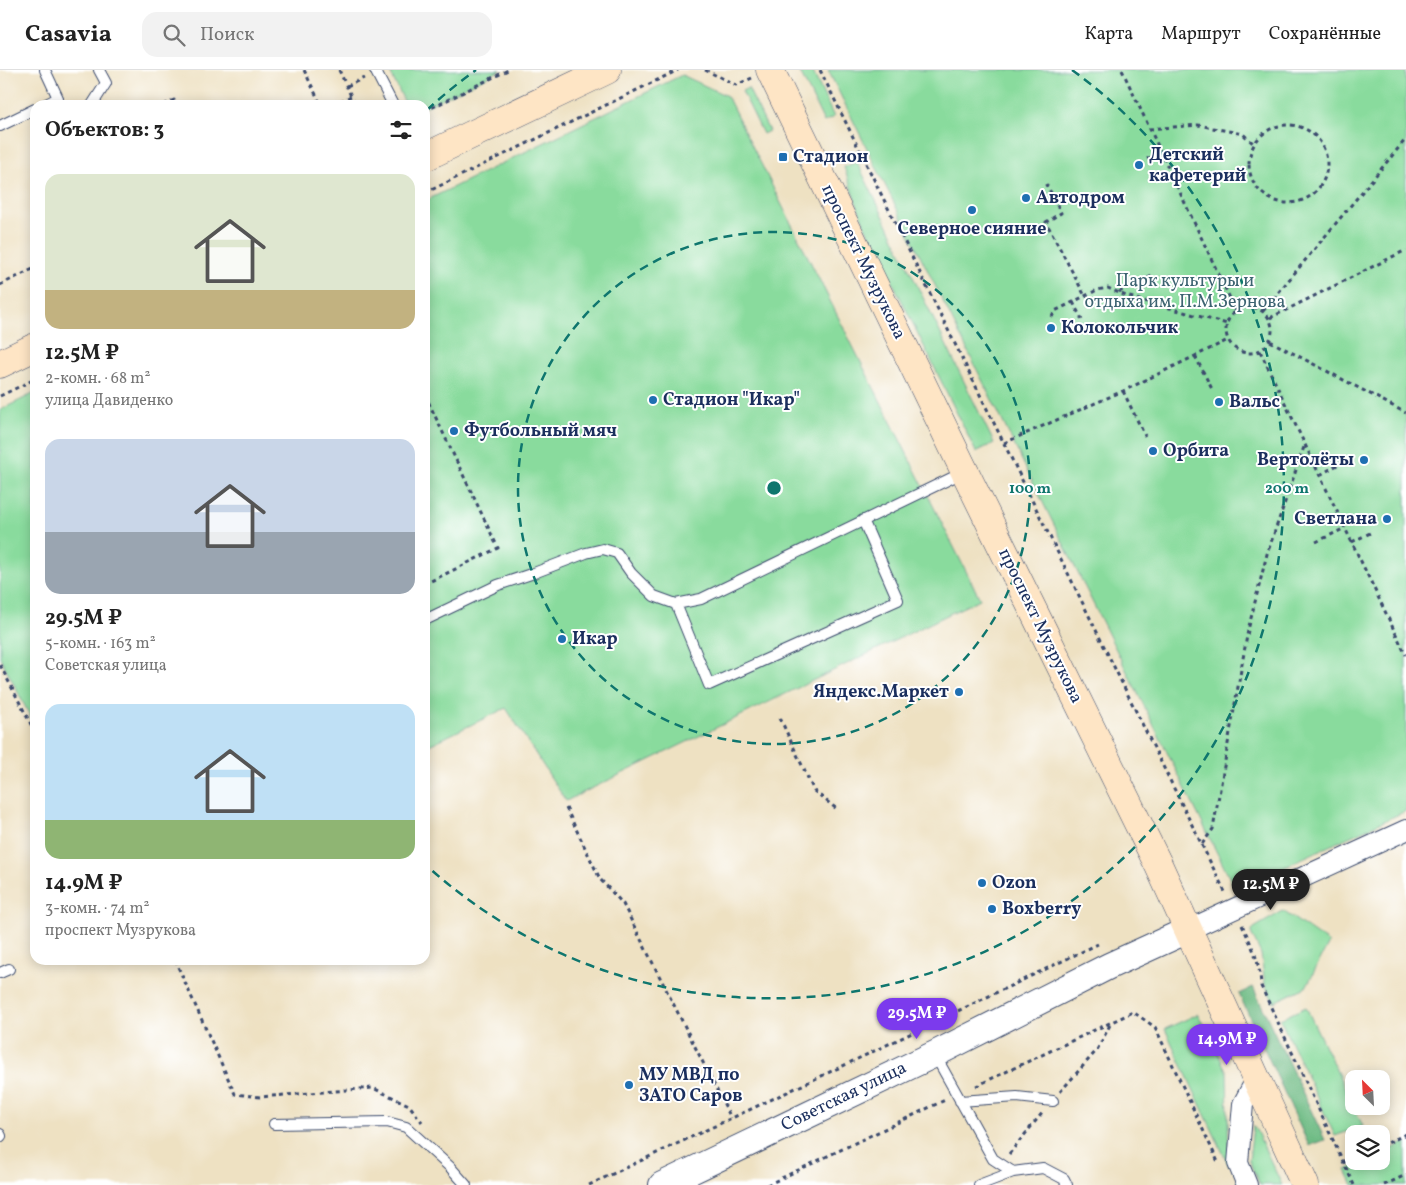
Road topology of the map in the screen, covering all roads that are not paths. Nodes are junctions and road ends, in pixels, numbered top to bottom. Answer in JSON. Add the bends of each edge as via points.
{"nodes":[{"id":1,"x":45,"y":70,"type":"edge"},
{"id":2,"x":100,"y":70,"type":"edge"},
{"id":3,"x":376,"y":70,"type":"edge"},
{"id":4,"x":606,"y":70,"type":"edge"},
{"id":5,"x":770,"y":70,"type":"edge"},
{"id":6,"x":56,"y":100,"type":"edge"},
{"id":7,"x":95,"y":100,"type":"edge"},
{"id":8,"x":391,"y":100,"type":"edge"},
{"id":9,"x":30,"y":111,"type":"edge"},
{"id":10,"x":0,"y":126,"type":"edge"},
{"id":11,"x":430,"y":155,"type":"edge"},
{"id":12,"x":30,"y":349,"type":"edge"},
{"id":13,"x":0,"y":364,"type":"edge"},
{"id":14,"x":965,"y":472,"type":"junction"},
{"id":15,"x":863,"y":520,"type":"junction"},
{"id":16,"x":676,"y":604,"type":"junction"},
{"id":17,"x":430,"y":618,"type":"edge"},
{"id":18,"x":1406,"y":830,"type":"edge"},
{"id":19,"x":1188,"y":930,"type":"junction"},
{"id":20,"x":935,"y":1054,"type":"junction"},
{"id":21,"x":1256,"y":1080,"type":"junction"},
{"id":22,"x":1053,"y":1100,"type":"dead end"},
{"id":23,"x":960,"y":1101,"type":"junction"},
{"id":24,"x":274,"y":1124,"type":"dead end"},
{"id":25,"x":1013,"y":1172,"type":"junction"},
{"id":26,"x":466,"y":1185,"type":"edge"},
{"id":27,"x":662,"y":1185,"type":"edge"},
{"id":28,"x":979,"y":1185,"type":"edge"},
{"id":29,"x":1067,"y":1185,"type":"edge"},
{"id":30,"x":1247,"y":1185,"type":"edge"},
{"id":31,"x":1305,"y":1185,"type":"edge"}],
"edges":[{"from":1,"to":6,"type":"lane","via":[[58,98]]},
{"from":2,"to":7,"type":"lane","via":[[106,83]]},
{"from":3,"to":8,"type":"lane"},
{"from":4,"to":11,"type":"main road"},
{"from":5,"to":14,"type":"main road","name":"проспект Музрукова"},
{"from":9,"to":10,"type":"lane"},
{"from":12,"to":13,"type":"main road"},
{"from":14,"to":15,"type":"lane"},
{"from":14,"to":19,"type":"main road","name":"проспект Музрукова"},
{"from":15,"to":16,"type":"lane","via":[[701,599]]},
{"from":15,"to":16,"type":"lane","via":[[898,600],[709,685]]},
{"from":16,"to":17,"type":"lane","via":[[654,596],[617,553],[603,549],[498,585]]},
{"from":18,"to":19,"type":"street"},
{"from":19,"to":20,"type":"street","name":"Советская улица"},
{"from":19,"to":21,"type":"main road","name":"проспект Музрукова"},
{"from":20,"to":23,"type":"lane"},
{"from":20,"to":27,"type":"street","name":"Советская улица"},
{"from":21,"to":30,"type":"street","via":[[1244,1104],[1238,1164]]},
{"from":21,"to":31,"type":"main road","name":"проспект Музрукова"},
{"from":22,"to":23,"type":"lane","via":[[1016,1097]]},
{"from":23,"to":25,"type":"lane","via":[[993,1159]]},
{"from":24,"to":26,"type":"lane","via":[[387,1122],[406,1128]]},
{"from":25,"to":28,"type":"lane"},
{"from":25,"to":29,"type":"lane","via":[[1043,1168],[1064,1179]]}]}
